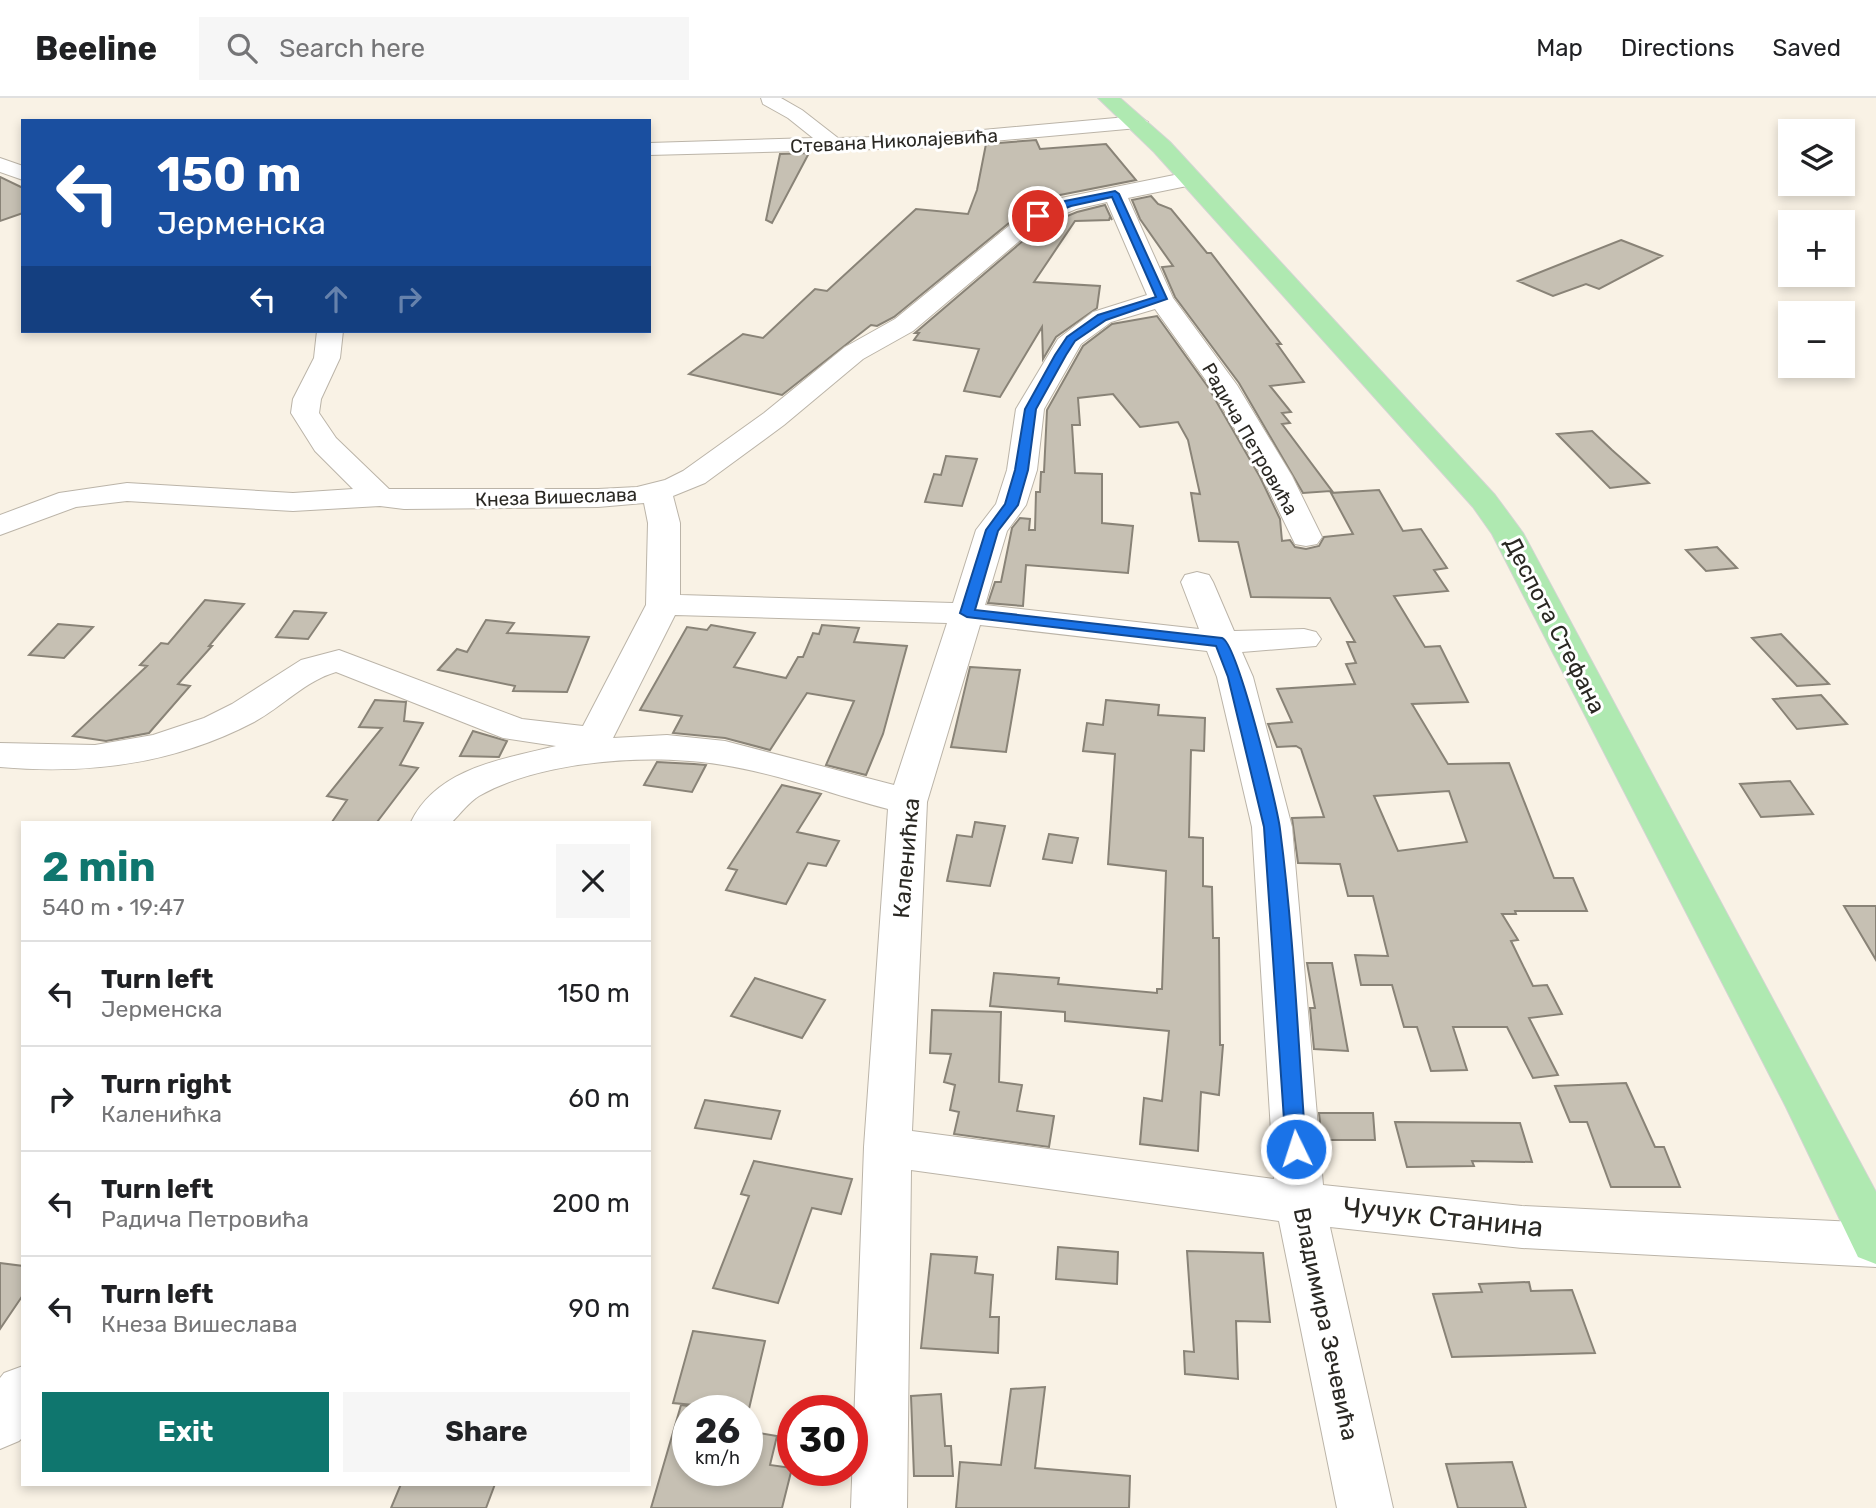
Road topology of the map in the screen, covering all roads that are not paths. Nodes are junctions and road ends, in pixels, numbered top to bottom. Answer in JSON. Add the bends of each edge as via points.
{"nodes":[{"id":1,"x":1108,"y":98,"type":"edge"},
{"id":2,"x":770,"y":100,"type":"edge"},
{"id":3,"x":1138,"y":122,"type":"junction"},
{"id":4,"x":834,"y":145,"type":"junction"},
{"id":5,"x":651,"y":149,"type":"edge"},
{"id":6,"x":0,"y":164,"type":"edge"},
{"id":7,"x":21,"y":172,"type":"edge"},
{"id":8,"x":1189,"y":179,"type":"junction"},
{"id":9,"x":1115,"y":194,"type":"junction"},
{"id":10,"x":1161,"y":299,"type":"junction"},
{"id":11,"x":330,"y":333,"type":"edge"},
{"id":12,"x":657,"y":492,"type":"junction"},
{"id":13,"x":380,"y":497,"type":"junction"},
{"id":14,"x":0,"y":526,"type":"edge"},
{"id":15,"x":1306,"y":537,"type":"dead end"},
{"id":16,"x":1197,"y":582,"type":"dead end"},
{"id":17,"x":663,"y":605,"type":"junction"},
{"id":18,"x":967,"y":613,"type":"junction"},
{"id":19,"x":1304,"y":639,"type":"dead end"},
{"id":20,"x":1222,"y":642,"type":"junction"},
{"id":21,"x":591,"y":745,"type":"junction"},
{"id":22,"x":0,"y":755,"type":"edge"},
{"id":23,"x":908,"y":802,"type":"junction"},
{"id":24,"x":431,"y":821,"type":"edge"},
{"id":25,"x":888,"y":1147,"type":"junction"},
{"id":26,"x":1300,"y":1203,"type":"junction"},
{"id":27,"x":1876,"y":1243,"type":"edge"},
{"id":28,"x":21,"y":1394,"type":"edge"},
{"id":29,"x":0,"y":1423,"type":"edge"},
{"id":30,"x":879,"y":1508,"type":"edge"},
{"id":31,"x":1365,"y":1508,"type":"edge"}],
"edges":[{"from":1,"to":3,"type":"main road","name":"Деспота Стефана"},
{"from":2,"to":4,"type":"street"},
{"from":3,"to":4,"type":"street","name":"Стевана Николајевића","via":[[977,138]]},
{"from":3,"to":8,"type":"main road","name":"Деспота Стефана"},
{"from":4,"to":5,"type":"street","name":"Стевана Николајевића"},
{"from":6,"to":7,"type":"street"},
{"from":8,"to":9,"type":"street","name":"Кнеза Вишеслава"},
{"from":8,"to":27,"type":"main road","name":"Деспота Стефана","via":[[1484,501],[1507,533]]},
{"from":9,"to":10,"type":"street","name":"Радича Петровића"},
{"from":9,"to":12,"type":"street","name":"Кнеза Вишеслава","via":[[1069,203],[1029,221],[904,326],[853,353],[694,477]]},
{"from":10,"to":15,"type":"street","name":"Радича Петровића","via":[[1223,385],[1277,476]]},
{"from":10,"to":18,"type":"street","name":"Каленићка","via":[[1102,317],[1071,339],[1060,355],[1031,409],[1012,505],[992,530]]},
{"from":11,"to":13,"type":"street","via":[[328,355],[307,399],[305,414],[314,430]]},
{"from":12,"to":13,"type":"street","name":"Кнеза Вишеслава","via":[[587,499]]},
{"from":12,"to":17,"type":"street","via":[[664,523]]},
{"from":13,"to":14,"type":"street","name":"Кнеза Вишеслава","via":[[293,502],[100,494],[70,499]]},
{"from":16,"to":20,"type":"street","name":"Владимира Зечевића"},
{"from":17,"to":18,"type":"street"},
{"from":17,"to":21,"type":"street"},
{"from":18,"to":20,"type":"street"},
{"from":18,"to":23,"type":"street","name":"Каленићка"},
{"from":19,"to":20,"type":"street"},
{"from":20,"to":26,"type":"street","name":"Владимира Зечевића","via":[[1272,827]]},
{"from":21,"to":22,"type":"street","via":[[516,730],[339,661],[318,665],[246,712],[180,743],[72,759]]},
{"from":21,"to":23,"type":"street","via":[[725,753]]},
{"from":21,"to":24,"type":"street","via":[[494,773],[462,789]]},
{"from":23,"to":25,"type":"street","name":"Каленићка"},
{"from":25,"to":26,"type":"street","name":"Чучук Станина"},
{"from":25,"to":30,"type":"street","name":"Каленићка"},
{"from":26,"to":27,"type":"street","name":"Чучук Станина","via":[[1522,1227]]},
{"from":26,"to":31,"type":"street","name":"Владимира Зечевића"},
{"from":28,"to":29,"type":"street"}]}
